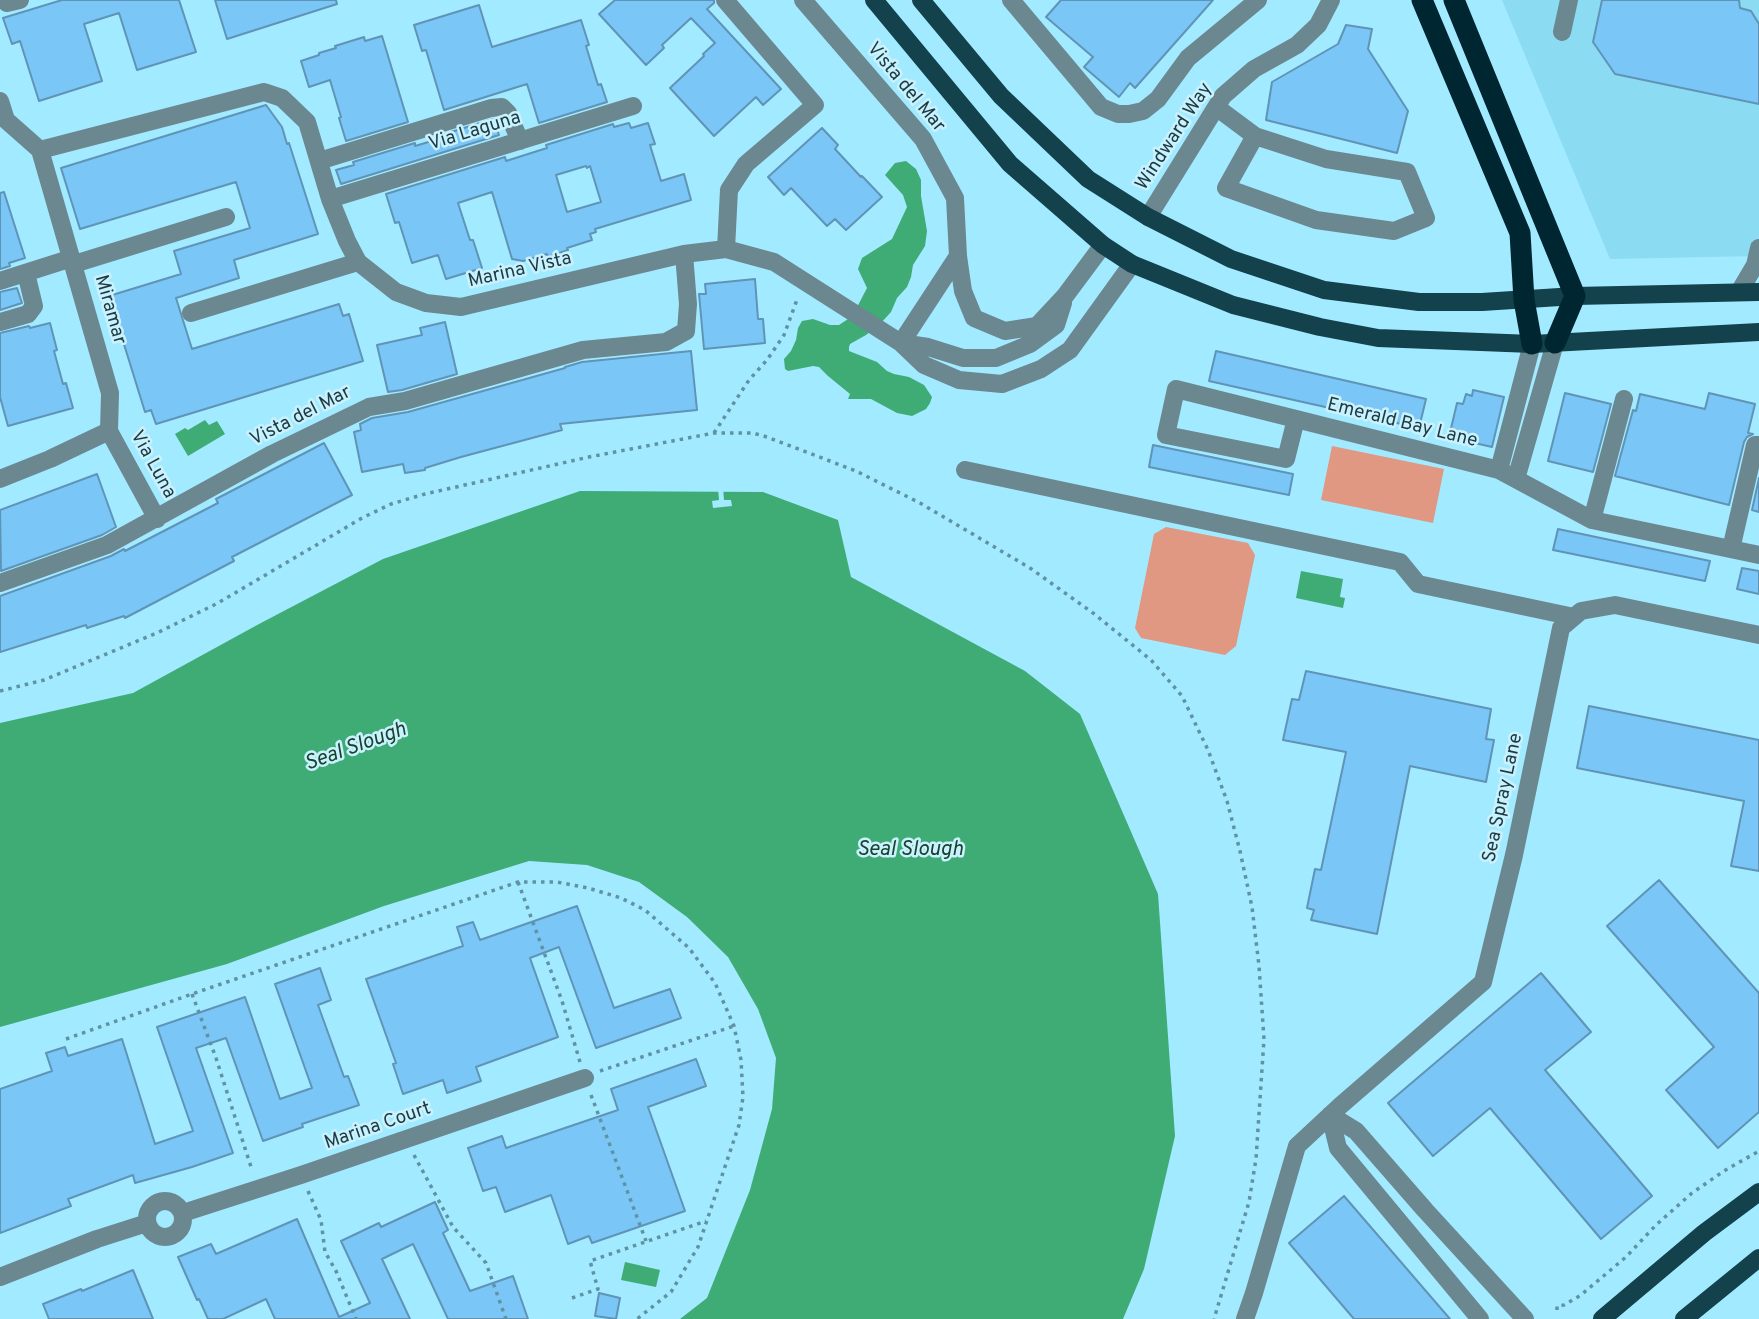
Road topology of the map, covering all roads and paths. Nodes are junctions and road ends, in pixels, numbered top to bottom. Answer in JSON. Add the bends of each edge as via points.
{"nodes":[{"id":1,"x":725,"y":0,"type":"edge"},
{"id":2,"x":803,"y":0,"type":"edge"},
{"id":3,"x":874,"y":0,"type":"edge"},
{"id":4,"x":921,"y":0,"type":"edge"},
{"id":5,"x":1011,"y":0,"type":"edge"},
{"id":6,"x":1258,"y":0,"type":"edge"},
{"id":7,"x":1331,"y":0,"type":"edge"},
{"id":8,"x":1422,"y":0,"type":"edge"},
{"id":9,"x":1454,"y":0,"type":"edge"},
{"id":10,"x":1569,"y":0,"type":"edge"},
{"id":11,"x":1562,"y":32,"type":"dead end"},
{"id":12,"x":0,"y":102,"type":"edge"},
{"id":13,"x":634,"y":106,"type":"dead end"},
{"id":14,"x":1216,"y":107,"type":"junction"},
{"id":15,"x":1255,"y":136,"type":"junction"},
{"id":16,"x":520,"y":141,"type":"junction"},
{"id":17,"x":40,"y":150,"type":"junction"},
{"id":18,"x":319,"y":161,"type":"junction"},
{"id":19,"x":330,"y":199,"type":"junction"},
{"id":20,"x":226,"y":217,"type":"dead end"},
{"id":21,"x":1148,"y":217,"type":"junction"},
{"id":22,"x":1103,"y":244,"type":"junction"},
{"id":23,"x":1759,"y":248,"type":"edge"},
{"id":24,"x":726,"y":249,"type":"junction"},
{"id":25,"x":684,"y":254,"type":"junction"},
{"id":26,"x":958,"y":256,"type":"junction"},
{"id":27,"x":73,"y":261,"type":"junction"},
{"id":28,"x":358,"y":262,"type":"junction"},
{"id":29,"x":1132,"y":264,"type":"junction"},
{"id":30,"x":26,"y":273,"type":"junction"},
{"id":31,"x":0,"y":281,"type":"edge"},
{"id":32,"x":800,"y":290,"type":"dead end"},
{"id":33,"x":1739,"y":292,"type":"junction"},
{"id":34,"x":1759,"y":292,"type":"edge"},
{"id":35,"x":1065,"y":296,"type":"junction"},
{"id":36,"x":1575,"y":296,"type":"junction"},
{"id":37,"x":1524,"y":300,"type":"junction"},
{"id":38,"x":191,"y":313,"type":"dead end"},
{"id":39,"x":0,"y":322,"type":"edge"},
{"id":40,"x":1759,"y":332,"type":"edge"},
{"id":41,"x":901,"y":343,"type":"junction"},
{"id":42,"x":1555,"y":343,"type":"junction"},
{"id":43,"x":1532,"y":344,"type":"junction"},
{"id":44,"x":1624,"y":399,"type":"dead end"},
{"id":45,"x":1296,"y":419,"type":"junction"},
{"id":46,"x":109,"y":431,"type":"junction"},
{"id":47,"x":714,"y":433,"type":"junction"},
{"id":48,"x":1759,"y":445,"type":"edge"},
{"id":49,"x":965,"y":470,"type":"dead end"},
{"id":50,"x":1499,"y":470,"type":"junction"},
{"id":51,"x":0,"y":479,"type":"edge"},
{"id":52,"x":1516,"y":479,"type":"junction"},
{"id":53,"x":158,"y":519,"type":"junction"},
{"id":54,"x":1592,"y":520,"type":"junction"},
{"id":55,"x":1731,"y":549,"type":"junction"},
{"id":56,"x":1759,"y":555,"type":"edge"},
{"id":57,"x":0,"y":583,"type":"edge"},
{"id":58,"x":1574,"y":617,"type":"junction"},
{"id":59,"x":1759,"y":635,"type":"edge"},
{"id":60,"x":0,"y":691,"type":"edge"},
{"id":61,"x":192,"y":994,"type":"junction"},
{"id":62,"x":734,"y":1026,"type":"junction"},
{"id":63,"x":66,"y":1039,"type":"dead end"},
{"id":64,"x":585,"y":1078,"type":"joint"},
{"id":65,"x":1330,"y":1115,"type":"junction"},
{"id":66,"x":406,"y":1139,"type":"junction"},
{"id":67,"x":1759,"y":1151,"type":"edge"},
{"id":68,"x":301,"y":1175,"type":"junction"},
{"id":69,"x":258,"y":1189,"type":"junction"},
{"id":70,"x":1759,"y":1192,"type":"edge"},
{"id":71,"x":1425,"y":1210,"type":"junction"},
{"id":72,"x":183,"y":1213,"type":"junction"},
{"id":73,"x":706,"y":1221,"type":"junction"},
{"id":74,"x":147,"y":1223,"type":"junction"},
{"id":75,"x":1406,"y":1229,"type":"junction"},
{"id":76,"x":1759,"y":1258,"type":"edge"},
{"id":77,"x":0,"y":1277,"type":"edge"},
{"id":78,"x":572,"y":1298,"type":"dead end"},
{"id":79,"x":1557,"y":1310,"type":"dead end"},
{"id":80,"x":356,"y":1319,"type":"edge"},
{"id":81,"x":506,"y":1319,"type":"edge"},
{"id":82,"x":637,"y":1319,"type":"edge"},
{"id":83,"x":1214,"y":1319,"type":"edge"},
{"id":84,"x":1245,"y":1319,"type":"edge"},
{"id":85,"x":1480,"y":1319,"type":"edge"},
{"id":86,"x":1525,"y":1319,"type":"edge"},
{"id":87,"x":1602,"y":1319,"type":"edge"},
{"id":88,"x":1684,"y":1319,"type":"edge"}],
"edges":[{"from":1,"to":24,"type":"street","via":[[815,105],[746,164],[729,190]]},
{"from":2,"to":26,"type":"street","name":"Vista del Mar","via":[[923,139],[955,198]]},
{"from":3,"to":22,"type":"main road","via":[[1010,164]]},
{"from":4,"to":21,"type":"main road","via":[[1001,96],[1088,179]]},
{"from":5,"to":6,"type":"street","via":[[1101,107],[1129,114],[1143,111],[1158,99],[1188,58]]},
{"from":7,"to":14,"type":"street","name":"Windward Way","via":[[1318,25],[1297,45],[1254,69]]},
{"from":8,"to":37,"type":"highway","via":[[1520,233]]},
{"from":9,"to":36,"type":"highway"},
{"from":10,"to":11,"type":"street"},
{"from":12,"to":17,"type":"street","via":[[6,120]]},
{"from":13,"to":16,"type":"street","name":"Via Laguna"},
{"from":14,"to":15,"type":"street"},
{"from":14,"to":21,"type":"street","name":"Windward Way"},
{"from":15,"to":15,"type":"street","via":[[1326,159],[1407,172],[1426,218],[1394,231],[1329,222],[1226,188]]},
{"from":16,"to":18,"type":"street","via":[[508,113],[502,107],[491,108]]},
{"from":16,"to":19,"type":"street","name":"Via Laguna"},
{"from":17,"to":18,"type":"street","name":"Marina Vista","via":[[264,92],[282,97],[307,122]]},
{"from":17,"to":27,"type":"street","name":"Miramar"},
{"from":18,"to":19,"type":"street","name":"Marina Vista"},
{"from":19,"to":28,"type":"street","name":"Marina Vista"},
{"from":20,"to":27,"type":"street"},
{"from":21,"to":37,"type":"main road","via":[[1231,259],[1324,290],[1419,302]]},
{"from":22,"to":29,"type":"main road"},
{"from":22,"to":35,"type":"street","name":"Vista del Mar"},
{"from":23,"to":33,"type":"street"},
{"from":24,"to":25,"type":"street","name":"Marina Vista"},
{"from":24,"to":41,"type":"street","name":"Marina Vista","via":[[774,262]]},
{"from":25,"to":28,"type":"street","name":"Marina Vista","via":[[461,306],[426,303],[396,292]]},
{"from":25,"to":53,"type":"street","name":"Vista del Mar","via":[[686,331],[666,342],[583,351],[369,407],[272,454]]},
{"from":26,"to":35,"type":"street","name":"Vista del Mar","via":[[963,291],[974,318],[1005,331],[1037,326]]},
{"from":26,"to":41,"type":"street"},
{"from":27,"to":30,"type":"street"},
{"from":27,"to":46,"type":"street","name":"Miramar","via":[[110,393]]},
{"from":28,"to":38,"type":"street"},
{"from":29,"to":41,"type":"street","name":"Marina Vista","via":[[1070,350],[1041,369],[1002,384],[959,380],[924,365]]},
{"from":29,"to":43,"type":"main road","via":[[1233,305],[1320,327],[1378,338]]},
{"from":30,"to":31,"type":"street"},
{"from":30,"to":39,"type":"street","via":[[34,306],[28,314]]},
{"from":32,"to":47,"type":"path","via":[[784,335]]},
{"from":33,"to":34,"type":"main road"},
{"from":33,"to":36,"type":"main road"},
{"from":35,"to":41,"type":"street","name":"Marina Vista","via":[[1056,325],[1030,344],[996,358],[963,358]]},
{"from":36,"to":37,"type":"main road"},
{"from":36,"to":42,"type":"highway"},
{"from":37,"to":43,"type":"highway"},
{"from":40,"to":42,"type":"main road"},
{"from":42,"to":43,"type":"main road"},
{"from":42,"to":52,"type":"street"},
{"from":43,"to":50,"type":"street","name":"Emerald Bay Lane"},
{"from":44,"to":54,"type":"street"},
{"from":45,"to":45,"type":"street","name":"Emerald Bay Lane","via":[[1176,389],[1166,435],[1286,459]]},
{"from":45,"to":50,"type":"street","name":"Emerald Bay Lane"},
{"from":46,"to":51,"type":"street"},
{"from":46,"to":53,"type":"street","name":"Via Luna"},
{"from":47,"to":60,"type":"path","via":[[391,503],[159,632],[44,680]]},
{"from":47,"to":83,"type":"path","via":[[767,436],[856,471],[920,503],[1093,613],[1151,660],[1182,696],[1213,763],[1240,851],[1252,907],[1263,1026],[1256,1159],[1249,1202]]},
{"from":48,"to":55,"type":"street","via":[[1755,445]]},
{"from":49,"to":58,"type":"street","via":[[1400,562],[1419,584]]},
{"from":50,"to":52,"type":"street","name":"Emerald Bay Lane"},
{"from":52,"to":54,"type":"street","name":"Emerald Bay Lane"},
{"from":53,"to":57,"type":"street","name":"Vista del Mar","via":[[107,545]]},
{"from":54,"to":55,"type":"street","name":"Emerald Bay Lane"},
{"from":55,"to":56,"type":"street","name":"Emerald Bay Lane"},
{"from":58,"to":59,"type":"street","via":[[1581,611],[1615,605]]},
{"from":58,"to":65,"type":"street","name":"Sea Spray Lane","via":[[1561,628],[1483,982]]},
{"from":61,"to":62,"type":"path","via":[[518,881],[557,882],[621,898],[645,910],[689,948],[715,983]]},
{"from":61,"to":63,"type":"path"},
{"from":61,"to":69,"type":"path"},
{"from":62,"to":64,"type":"path"},
{"from":62,"to":73,"type":"path","via":[[743,1097],[739,1125]]},
{"from":64,"to":66,"type":"street","name":"Marina Court"},
{"from":65,"to":71,"type":"street","via":[[1356,1131]]},
{"from":65,"to":75,"type":"street","via":[[1338,1148]]},
{"from":65,"to":84,"type":"street","name":"Sea Spray Lane","via":[[1297,1146]]},
{"from":66,"to":68,"type":"street","name":"Marina Court"},
{"from":66,"to":81,"type":"path","via":[[453,1227],[486,1263]]},
{"from":67,"to":79,"type":"path","via":[[1692,1193],[1626,1257]]},
{"from":68,"to":69,"type":"street","name":"Marina Court"},
{"from":68,"to":80,"type":"path","via":[[321,1220],[326,1252]]},
{"from":69,"to":72,"type":"street","name":"Marina Court"},
{"from":70,"to":87,"type":"main road"},
{"from":71,"to":75,"type":"street"},
{"from":71,"to":86,"type":"street"},
{"from":72,"to":74,"type":"street","via":[[176,1203],[155,1203]]},
{"from":72,"to":74,"type":"street","via":[[184,1222],[171,1236],[161,1236]]},
{"from":73,"to":78,"type":"path","via":[[590,1261],[598,1289]]},
{"from":73,"to":82,"type":"path","via":[[698,1247],[671,1292]]},
{"from":74,"to":77,"type":"street"},
{"from":75,"to":85,"type":"street"},
{"from":76,"to":88,"type":"main road"}]}
